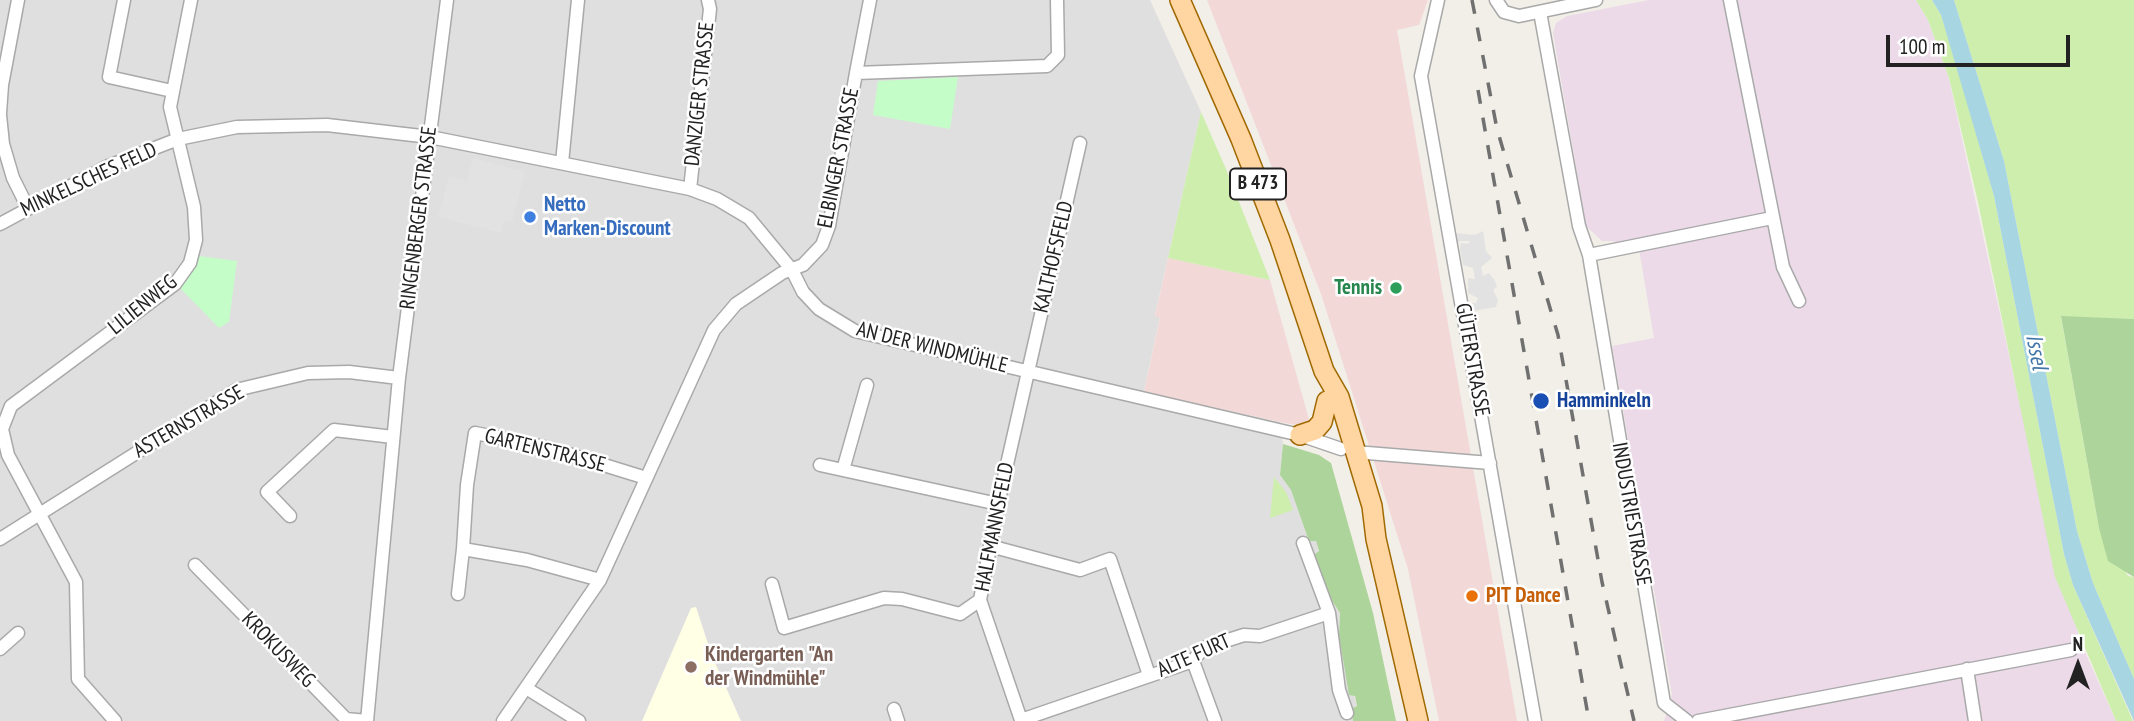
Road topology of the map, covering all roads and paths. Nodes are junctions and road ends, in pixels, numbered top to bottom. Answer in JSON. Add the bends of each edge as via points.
{"nodes":[{"id":1,"x":18,"y":0,"type":"edge"},
{"id":2,"x":124,"y":0,"type":"edge"},
{"id":3,"x":191,"y":0,"type":"edge"},
{"id":4,"x":447,"y":0,"type":"edge"},
{"id":5,"x":578,"y":0,"type":"edge"},
{"id":6,"x":708,"y":0,"type":"edge"},
{"id":7,"x":870,"y":0,"type":"edge"},
{"id":8,"x":1057,"y":0,"type":"edge"},
{"id":9,"x":1180,"y":0,"type":"edge"},
{"id":10,"x":1438,"y":0,"type":"edge"},
{"id":11,"x":1496,"y":0,"type":"edge"},
{"id":12,"x":1596,"y":0,"type":"edge"},
{"id":13,"x":1730,"y":0,"type":"edge"},
{"id":14,"x":1540,"y":12,"type":"junction"},
{"id":15,"x":4,"y":50,"type":"edge"},
{"id":16,"x":856,"y":73,"type":"junction"},
{"id":17,"x":172,"y":91,"type":"junction"},
{"id":18,"x":0,"y":114,"type":"edge"},
{"id":19,"x":430,"y":136,"type":"junction"},
{"id":20,"x":178,"y":139,"type":"junction"},
{"id":21,"x":1080,"y":143,"type":"dead end"},
{"id":22,"x":562,"y":163,"type":"junction"},
{"id":23,"x":690,"y":189,"type":"junction"},
{"id":24,"x":28,"y":208,"type":"junction"},
{"id":25,"x":1772,"y":218,"type":"junction"},
{"id":26,"x":0,"y":223,"type":"edge"},
{"id":27,"x":1589,"y":255,"type":"junction"},
{"id":28,"x":792,"y":270,"type":"junction"},
{"id":29,"x":1799,"y":301,"type":"dead end"},
{"id":30,"x":1324,"y":371,"type":"junction"},
{"id":31,"x":1028,"y":372,"type":"junction"},
{"id":32,"x":399,"y":378,"type":"junction"},
{"id":33,"x":867,"y":385,"type":"dead end"},
{"id":34,"x":1327,"y":401,"type":"junction"},
{"id":35,"x":1,"y":428,"type":"edge"},
{"id":36,"x":1300,"y":435,"type":"junction"},
{"id":37,"x":393,"y":437,"type":"junction"},
{"id":38,"x":1348,"y":450,"type":"junction"},
{"id":39,"x":1490,"y":463,"type":"junction"},
{"id":40,"x":820,"y":465,"type":"dead end"},
{"id":41,"x":844,"y":470,"type":"junction"},
{"id":42,"x":646,"y":478,"type":"junction"},
{"id":43,"x":998,"y":504,"type":"junction"},
{"id":44,"x":38,"y":514,"type":"junction"},
{"id":45,"x":290,"y":516,"type":"dead end"},
{"id":46,"x":0,"y":539,"type":"edge"},
{"id":47,"x":1303,"y":542,"type":"dead end"},
{"id":48,"x":990,"y":546,"type":"junction"},
{"id":49,"x":463,"y":549,"type":"junction"},
{"id":50,"x":195,"y":565,"type":"dead end"},
{"id":51,"x":600,"y":580,"type":"junction"},
{"id":52,"x":772,"y":584,"type":"dead end"},
{"id":53,"x":458,"y":594,"type":"dead end"},
{"id":54,"x":980,"y":600,"type":"junction"},
{"id":55,"x":1329,"y":613,"type":"junction"},
{"id":56,"x":18,"y":633,"type":"dead end"},
{"id":57,"x":0,"y":649,"type":"edge"},
{"id":58,"x":2071,"y":650,"type":"dead end"},
{"id":59,"x":1193,"y":661,"type":"junction"},
{"id":60,"x":1967,"y":669,"type":"junction"},
{"id":61,"x":1149,"y":676,"type":"junction"},
{"id":62,"x":526,"y":688,"type":"junction"},
{"id":63,"x":1347,"y":713,"type":"dead end"},
{"id":64,"x":1021,"y":720,"type":"edge"},
{"id":65,"x":115,"y":721,"type":"edge"},
{"id":66,"x":367,"y":721,"type":"edge"},
{"id":67,"x":503,"y":721,"type":"edge"},
{"id":68,"x":579,"y":721,"type":"edge"},
{"id":69,"x":1215,"y":721,"type":"edge"},
{"id":70,"x":1418,"y":721,"type":"edge"},
{"id":71,"x":1535,"y":721,"type":"edge"},
{"id":72,"x":1687,"y":721,"type":"edge"},
{"id":73,"x":1698,"y":721,"type":"edge"},
{"id":74,"x":1975,"y":721,"type":"edge"}],
"edges":[{"from":1,"to":15,"type":"street"},
{"from":2,"to":17,"type":"street","via":[[109,77]]},
{"from":3,"to":17,"type":"street","name":"LILIENWEG"},
{"from":4,"to":19,"type":"street","name":"RINGENBERGER STRASSE"},
{"from":5,"to":22,"type":"street"},
{"from":6,"to":23,"type":"street","name":"DANZIGER STRASSE"},
{"from":7,"to":16,"type":"street","name":"ELBINGER STRASSE"},
{"from":8,"to":16,"type":"street","via":[[1058,55],[1047,66]]},
{"from":9,"to":30,"type":"main road","number":"B 473","via":[[1280,240]]},
{"from":10,"to":39,"type":"street","name":"GÜTERSTRASSE","via":[[1421,76]]},
{"from":11,"to":14,"type":"street","via":[[1504,12],[1519,16]]},
{"from":12,"to":14,"type":"street"},
{"from":13,"to":25,"type":"street"},
{"from":14,"to":27,"type":"street","name":"INDUSTRIESTRASSE","via":[[1579,226]]},
{"from":15,"to":18,"type":"street"},
{"from":16,"to":28,"type":"street","name":"ELBINGER STRASSE","via":[[829,226],[813,256]]},
{"from":17,"to":20,"type":"street","name":"LILIENWEG","via":[[170,107]]},
{"from":18,"to":24,"type":"street","via":[[10,166]]},
{"from":19,"to":20,"type":"street","name":"MINKELSCHES FELD","via":[[348,126],[263,125]]},
{"from":19,"to":22,"type":"street","name":"DANZIGER STRASSE"},
{"from":19,"to":32,"type":"street","name":"RINGENBERGER STRASSE"},
{"from":20,"to":24,"type":"street","name":"MINKELSCHES FELD","via":[[106,167]]},
{"from":20,"to":35,"type":"street","name":"LILIENWEG","via":[[194,207],[196,240],[190,263],[175,284],[11,406]]},
{"from":21,"to":31,"type":"street","name":"KALTHOFSFELD"},
{"from":22,"to":23,"type":"street","name":"DANZIGER STRASSE"},
{"from":23,"to":28,"type":"street","name":"DANZIGER STRASSE","via":[[750,218]]},
{"from":24,"to":26,"type":"street","name":"MINKELSCHES FELD"},
{"from":25,"to":27,"type":"street"},
{"from":25,"to":29,"type":"street","via":[[1783,267]]},
{"from":27,"to":72,"type":"street","name":"INDUSTRIESTRASSE","via":[[1664,703]]},
{"from":28,"to":31,"type":"street","name":"AN DER WINDMÜHLE","via":[[819,309],[855,331]]},
{"from":28,"to":42,"type":"street","via":[[736,303],[714,330]]},
{"from":30,"to":34,"type":"main road","number":"B 473"},
{"from":30,"to":38,"type":"main road","number":"B 473","via":[[1339,397]]},
{"from":31,"to":36,"type":"street","name":"AN DER WINDMÜHLE"},
{"from":31,"to":43,"type":"street","name":"HALFMANNSFELD"},
{"from":32,"to":37,"type":"street","name":"RINGENBERGER STRASSE"},
{"from":32,"to":44,"type":"street","name":"ASTERNSTRASSE","via":[[308,373],[236,390]]},
{"from":33,"to":41,"type":"street"},
{"from":34,"to":36,"type":"main road","via":[[1322,422]]},
{"from":34,"to":38,"type":"main road","number":"B 473"},
{"from":35,"to":44,"type":"street","via":[[8,455]]},
{"from":36,"to":38,"type":"street","name":"AN DER WINDMÜHLE"},
{"from":37,"to":45,"type":"street","via":[[334,430],[267,492]]},
{"from":37,"to":66,"type":"street","name":"RINGENBERGER STRASSE"},
{"from":38,"to":39,"type":"street","name":"AN DER WINDMÜHLE"},
{"from":38,"to":70,"type":"main road","number":"B 473","via":[[1372,506]]},
{"from":39,"to":71,"type":"street","name":"GÜTERSTRASSE"},
{"from":40,"to":41,"type":"street"},
{"from":41,"to":43,"type":"street"},
{"from":42,"to":49,"type":"street","name":"GARTENSTRASSE","via":[[549,448],[475,433]]},
{"from":42,"to":51,"type":"street"},
{"from":43,"to":48,"type":"street","name":"HALFMANNSFELD"},
{"from":44,"to":46,"type":"street","name":"ASTERNSTRASSE"},
{"from":44,"to":65,"type":"street","via":[[76,582],[78,679]]},
{"from":47,"to":55,"type":"street"},
{"from":48,"to":54,"type":"street","name":"HALFMANNSFELD"},
{"from":48,"to":61,"type":"street","via":[[1080,569],[1110,559]]},
{"from":49,"to":51,"type":"street"},
{"from":49,"to":53,"type":"street","name":"GARTENSTRASSE"},
{"from":50,"to":66,"type":"street","name":"KROKUSWEG","via":[[346,719]]},
{"from":51,"to":62,"type":"street"},
{"from":52,"to":54,"type":"street","via":[[784,628],[884,598],[961,614]]},
{"from":54,"to":64,"type":"street","name":"HALFMANNSFELD"},
{"from":55,"to":59,"type":"street","name":"ALTE FURT","via":[[1260,636],[1244,635],[1203,648]]},
{"from":55,"to":63,"type":"street","via":[[1339,690]]},
{"from":56,"to":57,"type":"street"},
{"from":58,"to":60,"type":"street"},
{"from":59,"to":61,"type":"street","name":"ALTE FURT"},
{"from":59,"to":69,"type":"street"},
{"from":60,"to":73,"type":"street"},
{"from":60,"to":74,"type":"street"},
{"from":61,"to":64,"type":"street","name":"ALTE FURT"},
{"from":62,"to":67,"type":"street"},
{"from":62,"to":68,"type":"street"}]}
